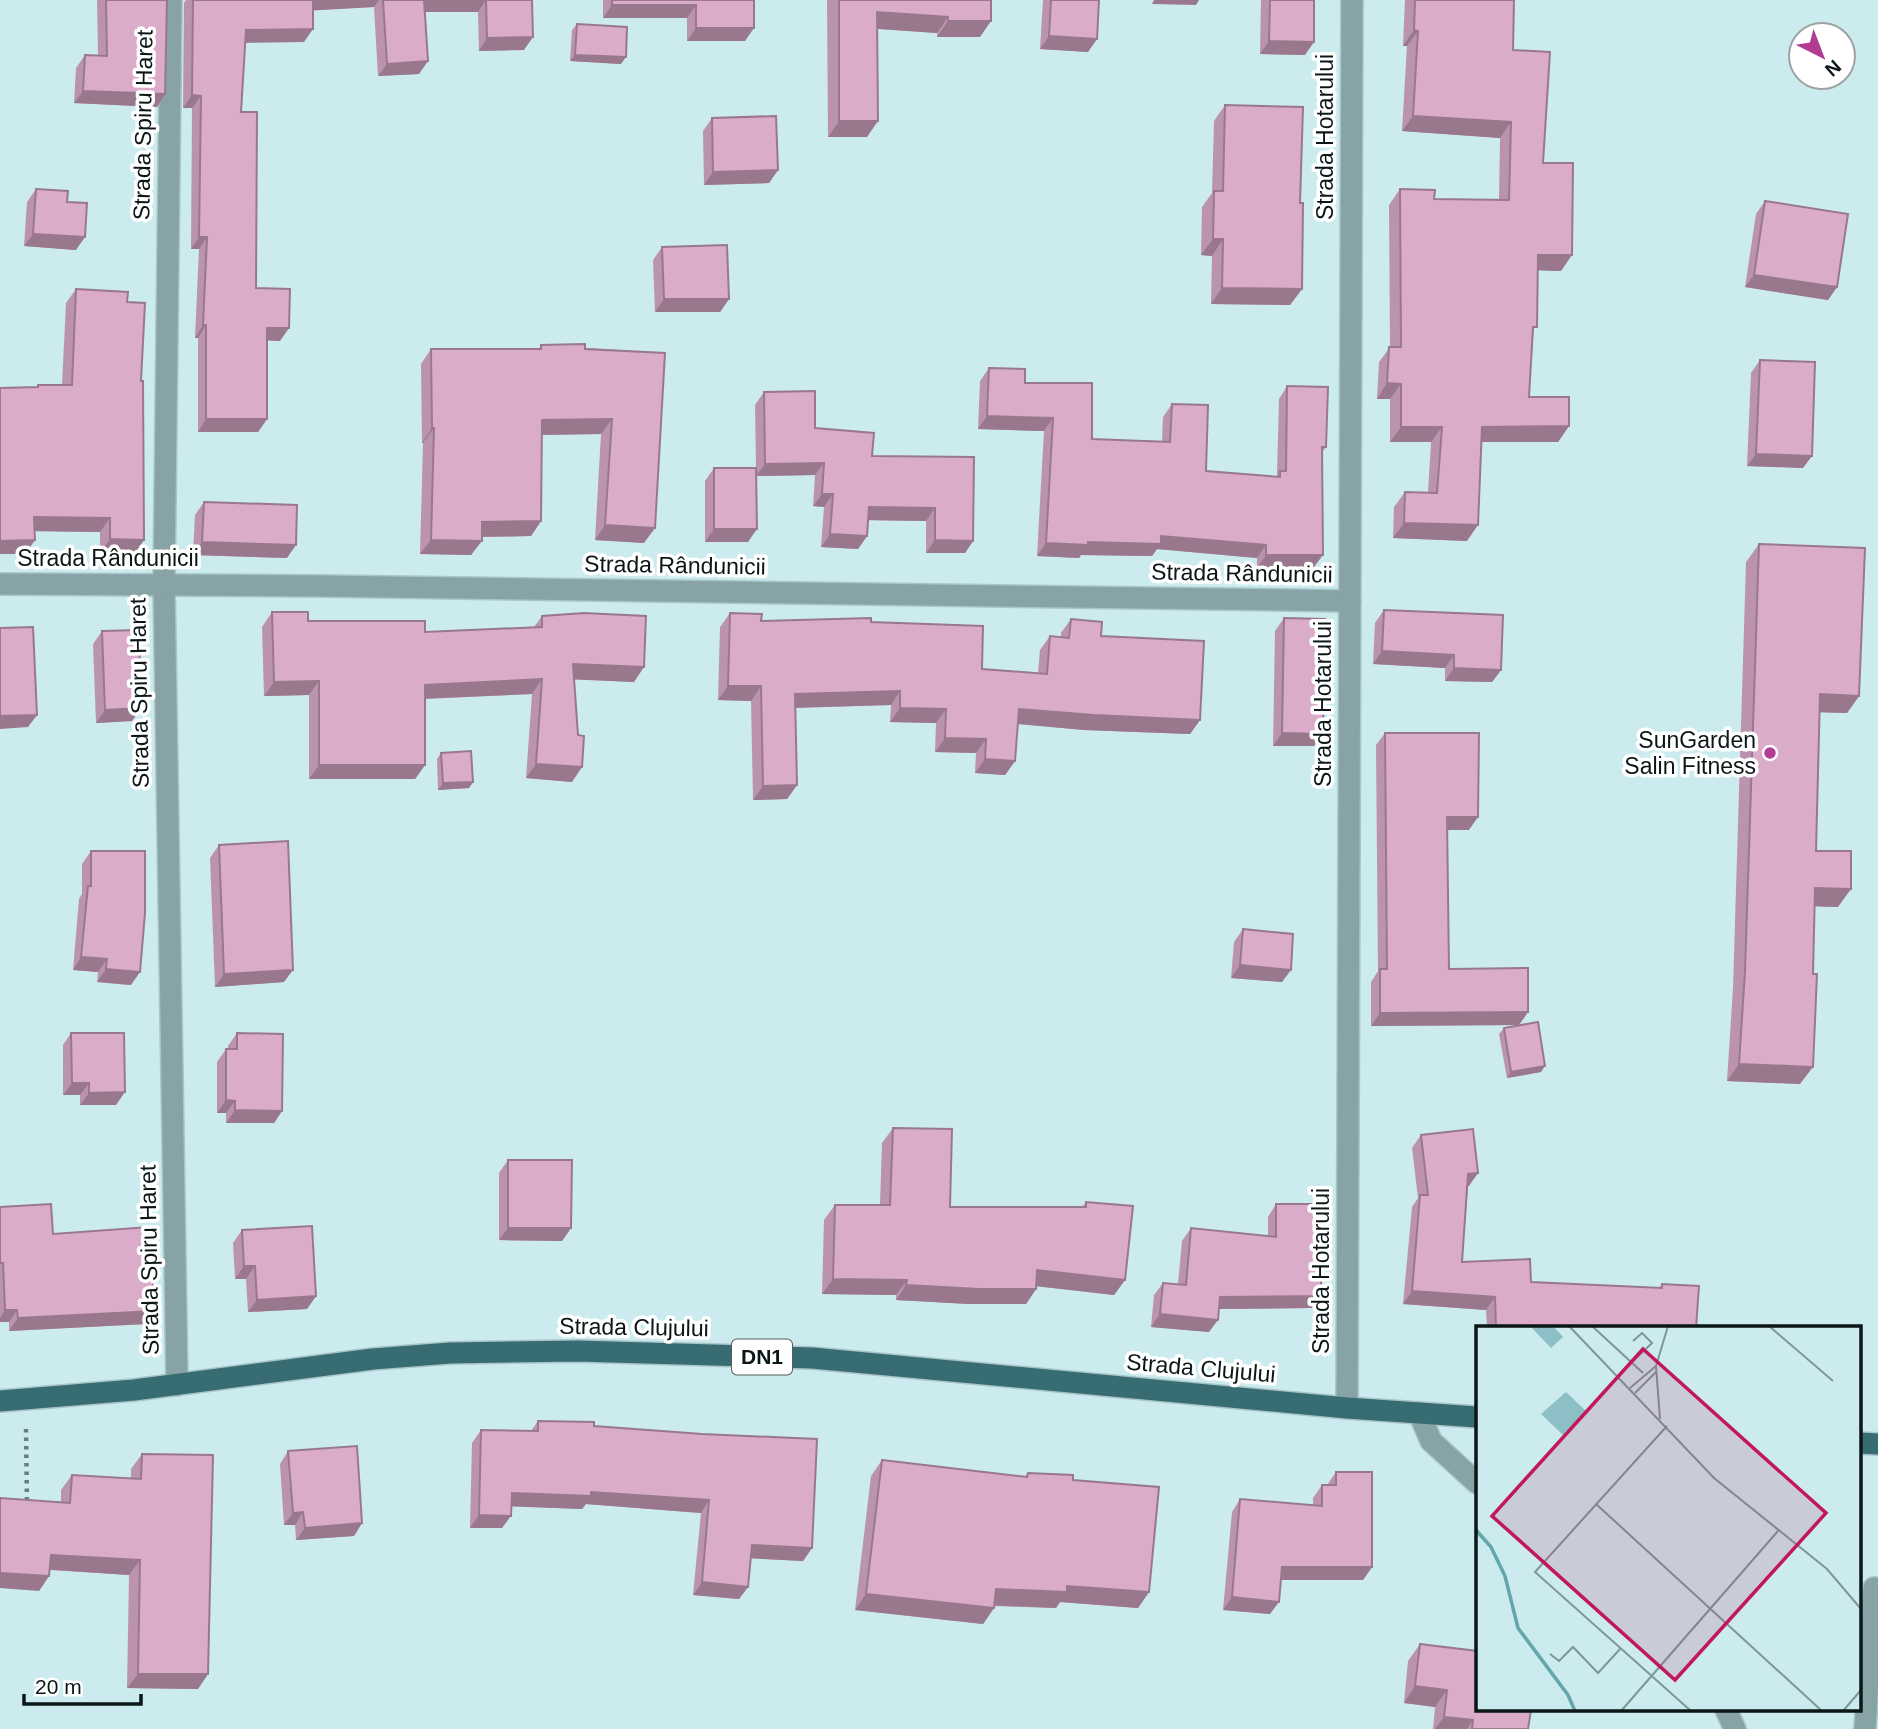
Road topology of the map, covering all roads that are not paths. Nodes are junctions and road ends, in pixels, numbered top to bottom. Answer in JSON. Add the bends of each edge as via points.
{"nodes":[{"id":1,"x":171,"y":0,"type":"edge"},
{"id":2,"x":1352,"y":0,"type":"edge"},
{"id":3,"x":0,"y":584,"type":"edge"},
{"id":4,"x":164,"y":584,"type":"junction"},
{"id":5,"x":1350,"y":601,"type":"junction"},
{"id":6,"x":177,"y":1385,"type":"junction"},
{"id":7,"x":0,"y":1401,"type":"edge"},
{"id":8,"x":1347,"y":1408,"type":"junction"},
{"id":9,"x":1419,"y":1413,"type":"junction"},
{"id":10,"x":1476,"y":1417,"type":"edge"},
{"id":11,"x":1860,"y":1443,"type":"edge"},
{"id":12,"x":1878,"y":1444,"type":"edge"},
{"id":13,"x":1476,"y":1482,"type":"edge"},
{"id":14,"x":1870,"y":1587,"type":"edge"},
{"id":15,"x":1727,"y":1712,"type":"edge"},
{"id":16,"x":1735,"y":1729,"type":"edge"},
{"id":17,"x":1865,"y":1729,"type":"edge"}],
"edges":[{"from":1,"to":4,"type":"street","name":"Strada Spiru Haret"},
{"from":2,"to":5,"type":"street","name":"Strada Hotarului"},
{"from":3,"to":4,"type":"street","name":"Strada Rândunicii"},
{"from":4,"to":5,"type":"street","name":"Strada Rândunicii"},
{"from":4,"to":6,"type":"street","name":"Strada Spiru Haret"},
{"from":5,"to":8,"type":"street","name":"Strada Hotarului"},
{"from":6,"to":7,"type":"main road","name":"Strada Clujului","number":"DN1"},
{"from":6,"to":8,"type":"main road","name":"Strada Clujului","number":"DN1","via":[[373,1359],[578,1351],[812,1358]]},
{"from":8,"to":9,"type":"main road","name":"Strada Clujului","number":"DN1"},
{"from":9,"to":10,"type":"main road","name":"Strada Clujului","number":"DN1"},
{"from":9,"to":13,"type":"street","via":[[1431,1441]]},
{"from":11,"to":12,"type":"main road"},
{"from":14,"to":17,"type":"street"},
{"from":15,"to":16,"type":"street"}]}
